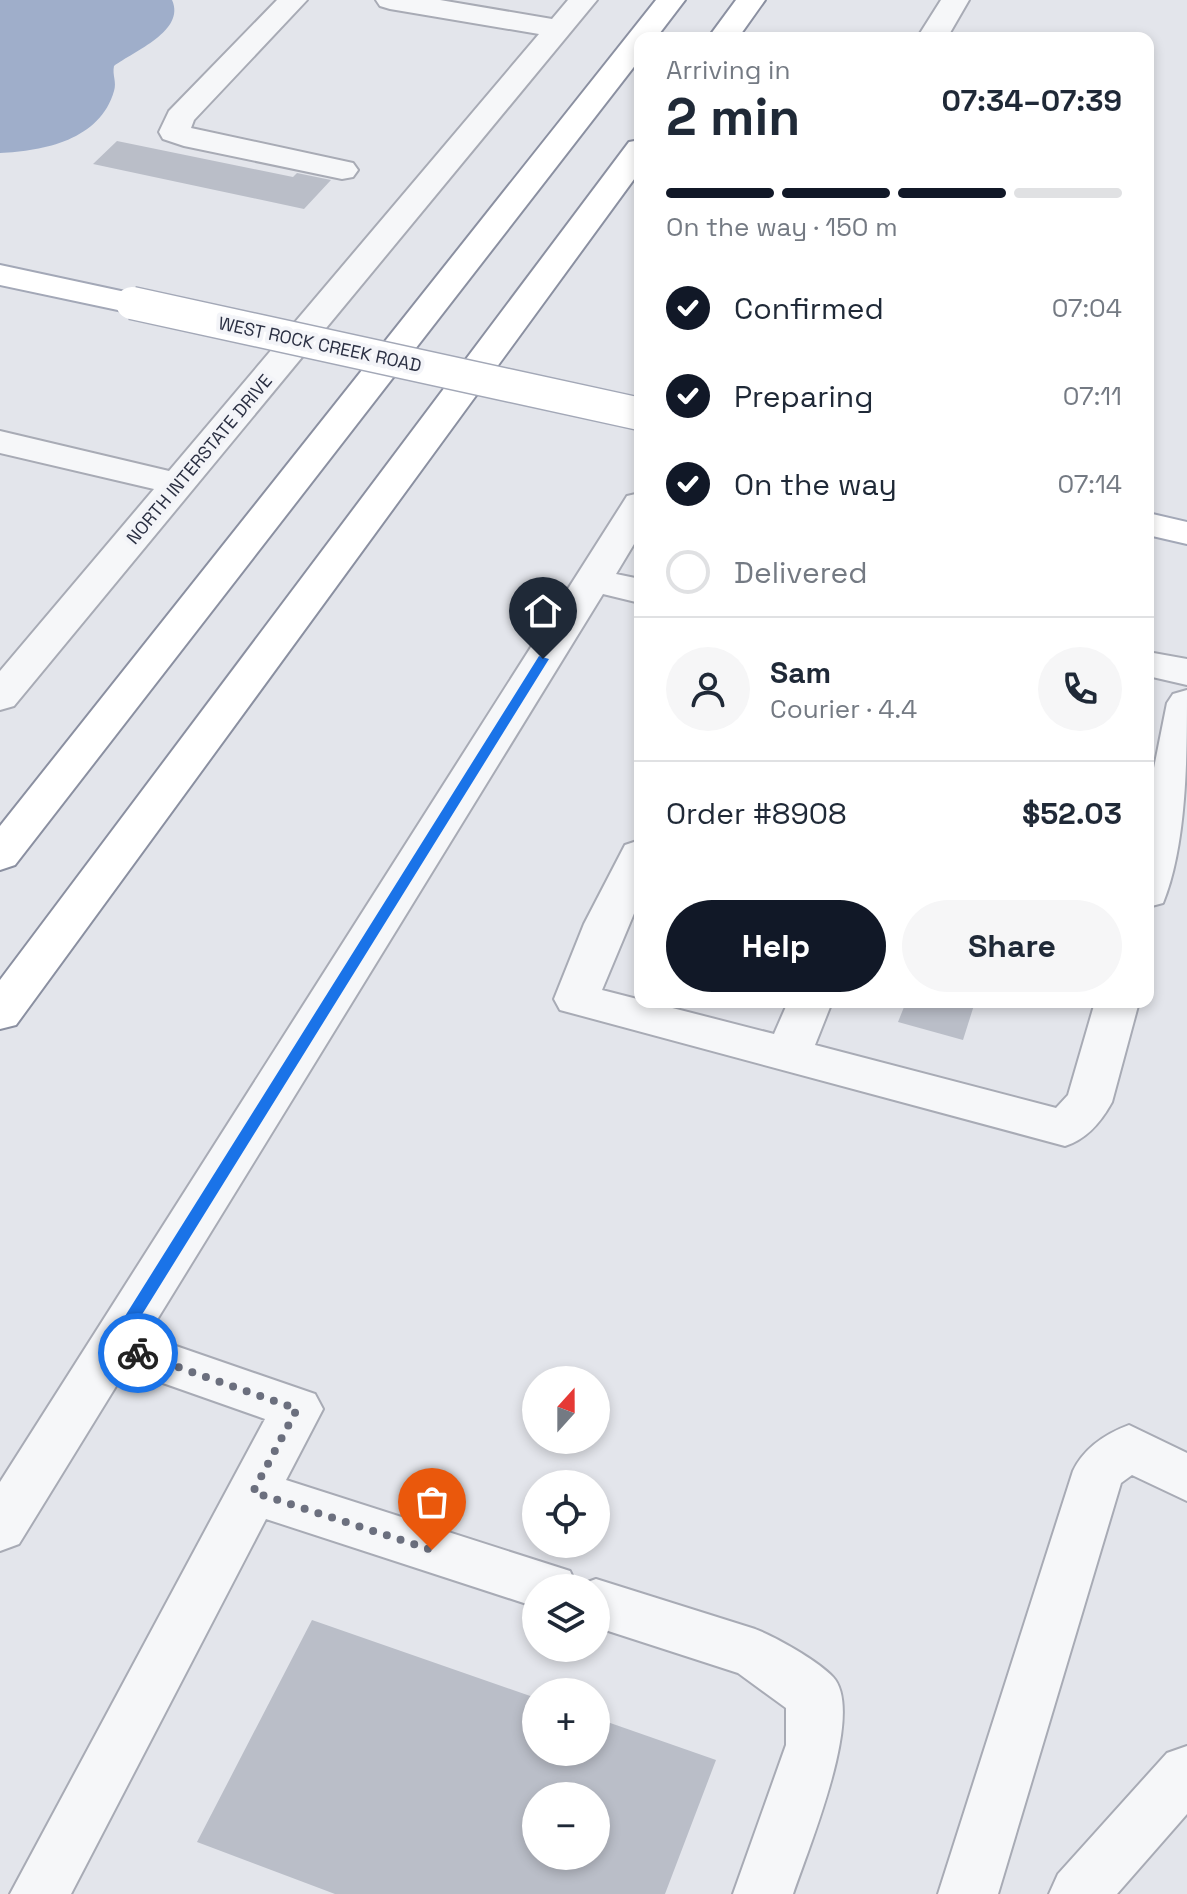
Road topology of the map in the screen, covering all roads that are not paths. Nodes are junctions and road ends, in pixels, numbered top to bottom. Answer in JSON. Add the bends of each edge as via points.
{"nodes":[{"id":1,"x":293,"y":0,"type":"edge"},
{"id":2,"x":390,"y":0,"type":"edge"},
{"id":3,"x":583,"y":0,"type":"edge"},
{"id":4,"x":671,"y":0,"type":"edge"},
{"id":5,"x":751,"y":0,"type":"edge"},
{"id":6,"x":955,"y":0,"type":"edge"},
{"id":7,"x":559,"y":29,"type":"junction"},
{"id":8,"x":645,"y":32,"type":"edge"},
{"id":9,"x":727,"y":32,"type":"edge"},
{"id":10,"x":936,"y":32,"type":"edge"},
{"id":11,"x":634,"y":46,"type":"edge"},
{"id":12,"x":634,"y":157,"type":"edge"},
{"id":13,"x":342,"y":170,"type":"dead end"},
{"id":14,"x":0,"y":275,"type":"edge"},
{"id":15,"x":634,"y":413,"type":"edge"},
{"id":16,"x":0,"y":442,"type":"edge"},
{"id":17,"x":178,"y":484,"type":"junction"},
{"id":18,"x":634,"y":514,"type":"edge"},
{"id":19,"x":1154,"y":525,"type":"edge"},
{"id":20,"x":1187,"y":533,"type":"edge"},
{"id":21,"x":592,"y":580,"type":"junction"},
{"id":22,"x":634,"y":590,"type":"edge"},
{"id":23,"x":1154,"y":665,"type":"edge"},
{"id":24,"x":1187,"y":672,"type":"edge"},
{"id":25,"x":0,"y":697,"type":"edge"},
{"id":26,"x":1187,"y":703,"type":"edge"},
{"id":27,"x":1166,"y":823,"type":"edge"},
{"id":28,"x":0,"y":855,"type":"edge"},
{"id":29,"x":634,"y":867,"type":"edge"},
{"id":30,"x":1154,"y":871,"type":"edge"},
{"id":31,"x":634,"y":1007,"type":"edge"},
{"id":32,"x":638,"y":1008,"type":"edge"},
{"id":33,"x":808,"y":1008,"type":"edge"},
{"id":34,"x":1115,"y":1008,"type":"edge"},
{"id":35,"x":0,"y":1013,"type":"edge"},
{"id":36,"x":680,"y":1014,"type":"edge"},
{"id":37,"x":788,"y":1055,"type":"junction"},
{"id":38,"x":115,"y":1345,"type":"junction"},
{"id":39,"x":1187,"y":1479,"type":"edge"},
{"id":40,"x":253,"y":1492,"type":"junction"},
{"id":41,"x":0,"y":1528,"type":"edge"},
{"id":42,"x":522,"y":1579,"type":"edge"},
{"id":43,"x":610,"y":1607,"type":"edge"},
{"id":44,"x":1187,"y":1772,"type":"edge"},
{"id":45,"x":40,"y":1894,"type":"edge"},
{"id":46,"x":763,"y":1894,"type":"edge"},
{"id":47,"x":968,"y":1894,"type":"edge"},
{"id":48,"x":1079,"y":1894,"type":"edge"}],
"edges":[{"from":1,"to":13,"type":"street","via":[[180,117],[174,132]]},
{"from":2,"to":7,"type":"street"},
{"from":3,"to":7,"type":"street","name":"NORTH INTERSTATE DRIVE"},
{"from":4,"to":8,"type":"main road"},
{"from":5,"to":9,"type":"main road"},
{"from":6,"to":10,"type":"street"},
{"from":7,"to":17,"type":"street","name":"NORTH INTERSTATE DRIVE"},
{"from":11,"to":28,"type":"main road"},
{"from":12,"to":35,"type":"main road"},
{"from":14,"to":15,"type":"main road","name":"WEST ROCK CREEK ROAD","bridge":true},
{"from":16,"to":17,"type":"street"},
{"from":17,"to":25,"type":"street","name":"NORTH INTERSTATE DRIVE"},
{"from":18,"to":21,"type":"street"},
{"from":19,"to":20,"type":"main road"},
{"from":21,"to":22,"type":"street"},
{"from":21,"to":38,"type":"street"},
{"from":23,"to":24,"type":"street"},
{"from":26,"to":27,"type":"street"},
{"from":27,"to":30,"type":"street"},
{"from":29,"to":31,"type":"street","via":[[576,999]]},
{"from":32,"to":36,"type":"street"},
{"from":33,"to":37,"type":"street"},
{"from":34,"to":37,"type":"street","via":[[1089,1102],[1065,1128]]},
{"from":36,"to":37,"type":"street"},
{"from":38,"to":40,"type":"street","via":[[297,1409]]},
{"from":38,"to":41,"type":"street"},
{"from":39,"to":47,"type":"street","via":[[1129,1447],[1099,1471]]},
{"from":40,"to":42,"type":"street"},
{"from":40,"to":45,"type":"street"},
{"from":43,"to":46,"type":"street","via":[[755,1654],[814,1696],[814,1745]]},
{"from":44,"to":48,"type":"street"}]}
